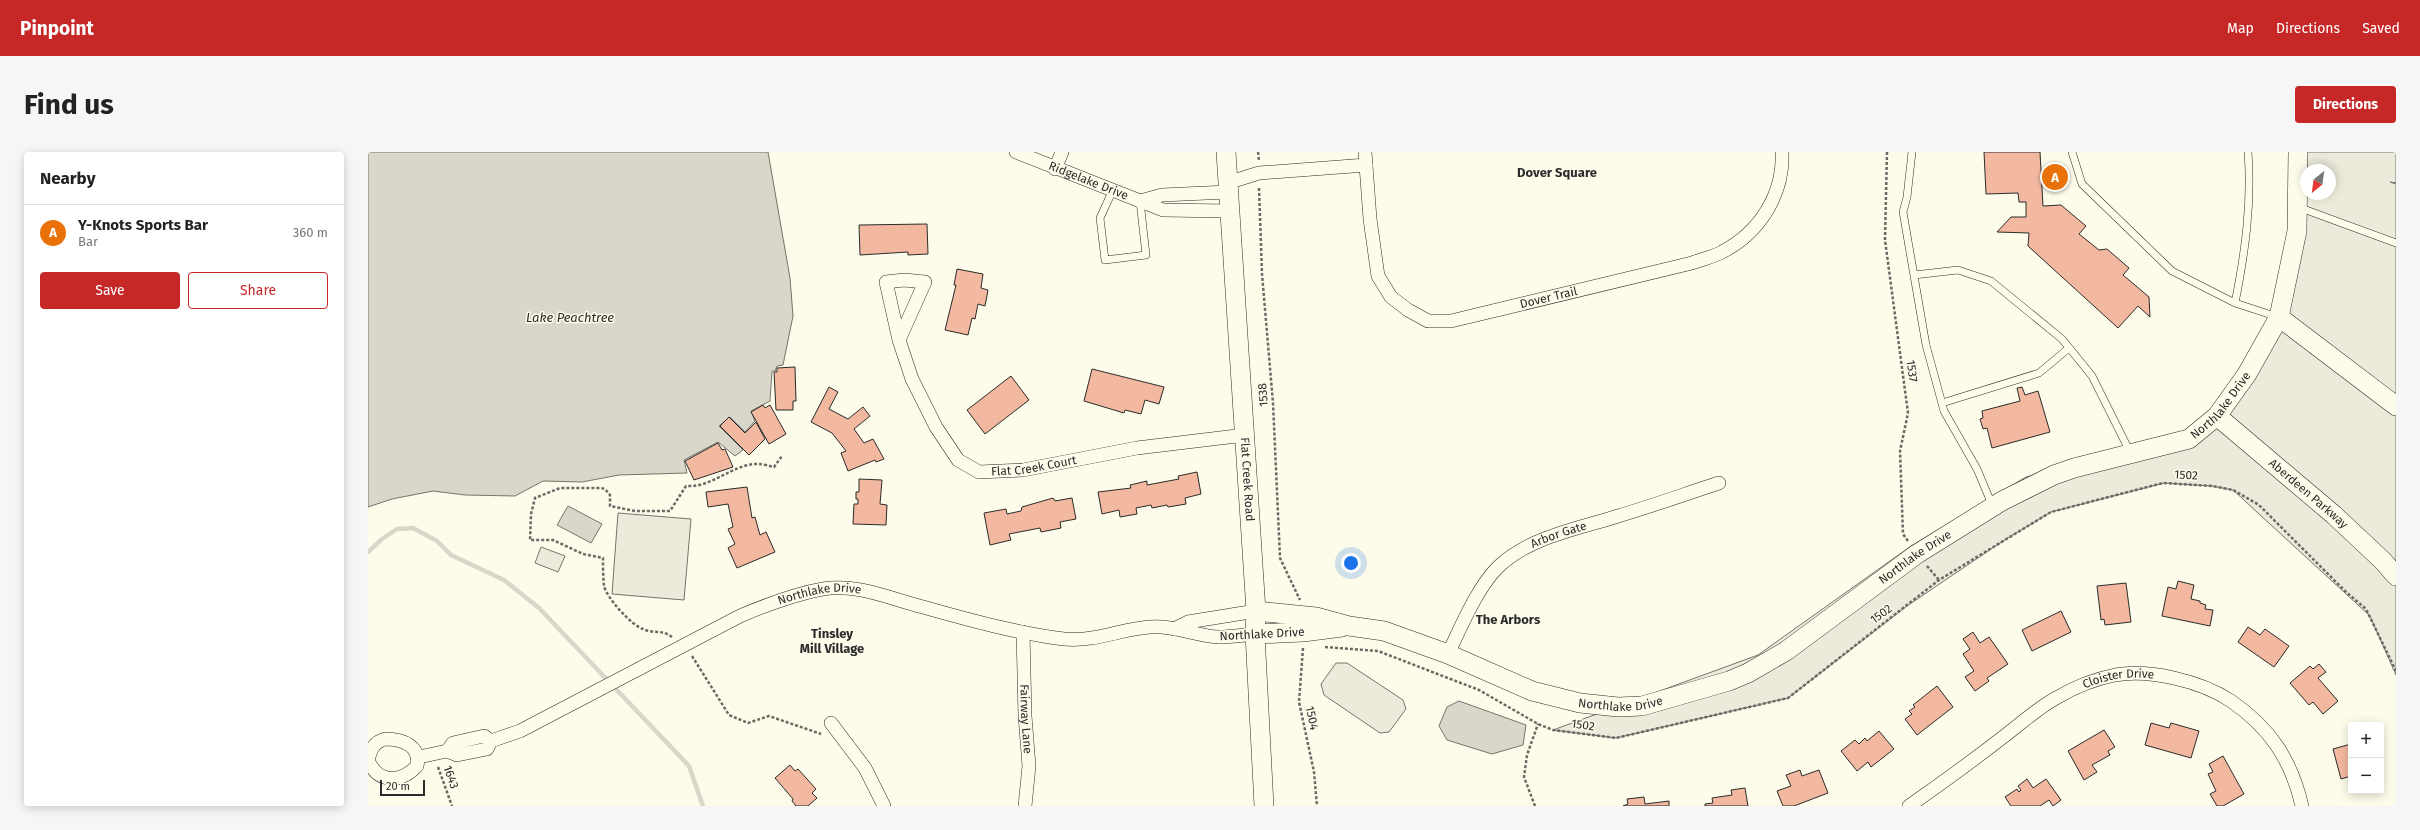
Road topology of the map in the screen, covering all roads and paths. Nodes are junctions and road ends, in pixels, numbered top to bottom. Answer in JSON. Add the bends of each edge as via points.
{"nodes":[{"id":1,"x":1016,"y":152,"type":"edge"},
{"id":2,"x":1062,"y":152,"type":"edge"},
{"id":3,"x":1226,"y":152,"type":"edge"},
{"id":4,"x":1258,"y":152,"type":"edge"},
{"id":5,"x":1365,"y":152,"type":"edge"},
{"id":6,"x":1782,"y":152,"type":"edge"},
{"id":7,"x":1887,"y":152,"type":"edge"},
{"id":8,"x":1912,"y":152,"type":"edge"},
{"id":9,"x":2072,"y":152,"type":"edge"},
{"id":10,"x":2248,"y":152,"type":"edge"},
{"id":11,"x":2298,"y":152,"type":"edge"},
{"id":12,"x":1366,"y":165,"type":"junction"},
{"id":13,"x":1055,"y":169,"type":"junction"},
{"id":14,"x":1259,"y":173,"type":"junction"},
{"id":15,"x":1112,"y":192,"type":"junction"},
{"id":16,"x":1228,"y":195,"type":"junction"},
{"id":17,"x":1140,"y":201,"type":"junction"},
{"id":18,"x":2298,"y":207,"type":"junction"},
{"id":19,"x":2396,"y":243,"type":"edge"},
{"id":20,"x":1914,"y":276,"type":"junction"},
{"id":21,"x":2235,"y":303,"type":"junction"},
{"id":22,"x":2280,"y":317,"type":"junction"},
{"id":23,"x":899,"y":340,"type":"dead end"},
{"id":24,"x":2070,"y":348,"type":"junction"},
{"id":25,"x":1942,"y":403,"type":"junction"},
{"id":26,"x":2396,"y":405,"type":"edge"},
{"id":27,"x":2217,"y":416,"type":"junction"},
{"id":28,"x":1245,"y":435,"type":"junction"},
{"id":29,"x":2131,"y":454,"type":"junction"},
{"id":30,"x":782,"y":456,"type":"dead end"},
{"id":31,"x":1719,"y":483,"type":"dead end"},
{"id":32,"x":1993,"y":507,"type":"junction"},
{"id":33,"x":1918,"y":554,"type":"junction"},
{"id":34,"x":2396,"y":576,"type":"edge"},
{"id":35,"x":1939,"y":580,"type":"junction"},
{"id":36,"x":1256,"y":611,"type":"junction"},
{"id":37,"x":1303,"y":615,"type":"junction"},
{"id":38,"x":1349,"y":626,"type":"junction"},
{"id":39,"x":1174,"y":629,"type":"junction"},
{"id":40,"x":1023,"y":632,"type":"junction"},
{"id":41,"x":1255,"y":634,"type":"junction"},
{"id":42,"x":1310,"y":646,"type":"dead end"},
{"id":43,"x":1318,"y":646,"type":"dead end"},
{"id":44,"x":679,"y":648,"type":"junction"},
{"id":45,"x":1448,"y":654,"type":"junction"},
{"id":46,"x":2396,"y":671,"type":"edge"},
{"id":47,"x":831,"y":723,"type":"dead end"},
{"id":48,"x":1538,"y":724,"type":"junction"},
{"id":49,"x":821,"y":734,"type":"dead end"},
{"id":50,"x":432,"y":754,"type":"junction"},
{"id":51,"x":419,"y":757,"type":"junction"},
{"id":52,"x":368,"y":760,"type":"edge"},
{"id":53,"x":452,"y":806,"type":"edge"},
{"id":54,"x":884,"y":806,"type":"edge"},
{"id":55,"x":1025,"y":806,"type":"edge"},
{"id":56,"x":1264,"y":806,"type":"edge"},
{"id":57,"x":1317,"y":806,"type":"edge"},
{"id":58,"x":1535,"y":806,"type":"edge"},
{"id":59,"x":1909,"y":806,"type":"edge"},
{"id":60,"x":2302,"y":806,"type":"edge"}],
"edges":[{"from":1,"to":13,"type":"street","name":"Ridgelake Drive"},
{"from":2,"to":13,"type":"street"},
{"from":3,"to":16,"type":"street","name":"Flat Creek Road"},
{"from":4,"to":14,"type":"path","name":"1538"},
{"from":5,"to":12,"type":"street","name":"Dover Trail"},
{"from":6,"to":12,"type":"street","name":"Dover Trail","via":[[1780,180],[1772,203],[1759,224],[1741,240],[1721,252],[1692,263],[1451,321],[1428,321],[1408,310],[1391,297],[1378,276]]},
{"from":7,"to":33,"type":"path","name":"1537","via":[[1885,240],[1908,413],[1900,451],[1903,534]]},
{"from":8,"to":20,"type":"lane","via":[[1903,212]]},
{"from":9,"to":21,"type":"lane","via":[[2082,184],[2172,271]]},
{"from":10,"to":21,"type":"lane","via":[[2250,178],[2245,252]]},
{"from":11,"to":18,"type":"street","name":"Northlake Drive"},
{"from":12,"to":14,"type":"street"},
{"from":13,"to":15,"type":"street","name":"Ridgelake Drive"},
{"from":14,"to":16,"type":"street"},
{"from":14,"to":37,"type":"path","name":"1538","via":[[1262,274],[1273,403],[1280,558],[1299,597]]},
{"from":15,"to":17,"type":"street","name":"Ridgelake Drive"},
{"from":15,"to":17,"type":"lane","via":[[1100,218],[1105,260],[1146,255]]},
{"from":16,"to":17,"type":"street","name":"Ridgelake Drive","via":[[1162,195]]},
{"from":16,"to":17,"type":"street","name":"Ridgelake Drive","via":[[1163,210]]},
{"from":16,"to":28,"type":"street","name":"Flat Creek Road"},
{"from":18,"to":19,"type":"lane"},
{"from":18,"to":22,"type":"street","name":"Northlake Drive","via":[[2292,261]]},
{"from":20,"to":24,"type":"lane","via":[[1958,270],[1991,281]]},
{"from":20,"to":25,"type":"lane","via":[[1926,345]]},
{"from":21,"to":22,"type":"lane"},
{"from":22,"to":26,"type":"street"},
{"from":22,"to":27,"type":"street","name":"Northlake Drive","via":[[2247,374]]},
{"from":23,"to":28,"type":"street","name":"Flat Creek Court","via":[[912,379],[936,427],[958,460],[979,472],[1023,470],[1137,448]]},
{"from":24,"to":25,"type":"lane","via":[[2039,373]]},
{"from":24,"to":29,"type":"lane","via":[[2092,376]]},
{"from":25,"to":32,"type":"lane","via":[[1977,469]]},
{"from":27,"to":29,"type":"street","name":"Northlake Drive","via":[[2189,439]]},
{"from":27,"to":34,"type":"street","name":"Aberdeen Parkway","via":[[2334,515],[2384,561]]},
{"from":28,"to":36,"type":"street","name":"Flat Creek Road"},
{"from":29,"to":32,"type":"street","name":"Northlake Drive","via":[[2054,475]]},
{"from":30,"to":44,"type":"path","via":[[774,468],[758,464],[741,467],[699,487],[686,486],[670,511],[635,511],[610,506],[610,495],[601,488],[560,488],[535,498],[531,514],[530,540],[553,540],[583,554],[603,558],[608,595],[634,624],[647,631],[666,633],[673,638]]},
{"from":31,"to":45,"type":"street","name":"Arbor Gate","via":[[1564,533],[1526,547],[1511,556],[1497,568],[1484,586]]},
{"from":32,"to":33,"type":"street","name":"Northlake Drive"},
{"from":33,"to":35,"type":"path","name":"1537"},
{"from":33,"to":45,"type":"street","name":"Northlake Drive","via":[[1819,628],[1762,666],[1729,681],[1642,706],[1618,707],[1553,698]]},
{"from":35,"to":46,"type":"path","name":"1502","via":[[2051,512],[2164,483],[2233,490],[2259,505],[2366,609]]},
{"from":35,"to":48,"type":"path","name":"1502","via":[[1788,698],[1616,738],[1553,730]]},
{"from":36,"to":37,"type":"street","name":"Northlake Drive"},
{"from":36,"to":39,"type":"street","name":"Northlake Drive","via":[[1188,622]]},
{"from":36,"to":41,"type":"street","name":"Flat Creek Road"},
{"from":37,"to":38,"type":"street","name":"Northlake Drive"},
{"from":38,"to":41,"type":"street","name":"Northlake Drive","via":[[1303,632]]},
{"from":38,"to":45,"type":"street","name":"Northlake Drive","via":[[1384,631]]},
{"from":39,"to":40,"type":"street","name":"Northlake Drive","via":[[1130,629],[1088,639],[1066,639]]},
{"from":39,"to":41,"type":"street","name":"Northlake Drive","via":[[1219,637]]},
{"from":40,"to":44,"type":"street","name":"Northlake Drive","via":[[869,592],[845,588],[823,589],[770,603]]},
{"from":40,"to":55,"type":"street","name":"Fairway Lane","via":[[1029,766]]},
{"from":41,"to":56,"type":"street","name":"Flat Creek Road"},
{"from":42,"to":57,"type":"path","name":"1504","via":[[1303,645],[1299,702],[1314,772]]},
{"from":43,"to":48,"type":"path","name":"1502","via":[[1378,651],[1413,663],[1479,690]]},
{"from":44,"to":49,"type":"path","via":[[689,653],[729,715],[748,723],[768,716]]},
{"from":44,"to":50,"type":"street","name":"Northlake Drive","via":[[520,731],[491,741],[484,736],[453,743],[447,752]]},
{"from":47,"to":54,"type":"street","via":[[865,768]]},
{"from":48,"to":58,"type":"path","via":[[1527,755],[1524,778]]},
{"from":50,"to":51,"type":"street","name":"Northlake Drive"},
{"from":50,"to":53,"type":"path","name":"1643"},
{"from":51,"to":52,"type":"street","via":[[417,766],[410,774],[396,779],[374,771]]},
{"from":51,"to":52,"type":"street","via":[[416,751],[402,741],[385,739],[377,741],[372,746]]},
{"from":59,"to":60,"type":"street","name":"Cloister Drive","via":[[2057,697],[2087,683],[2116,675],[2168,676],[2220,693],[2240,707],[2264,728],[2280,749]]}]}
